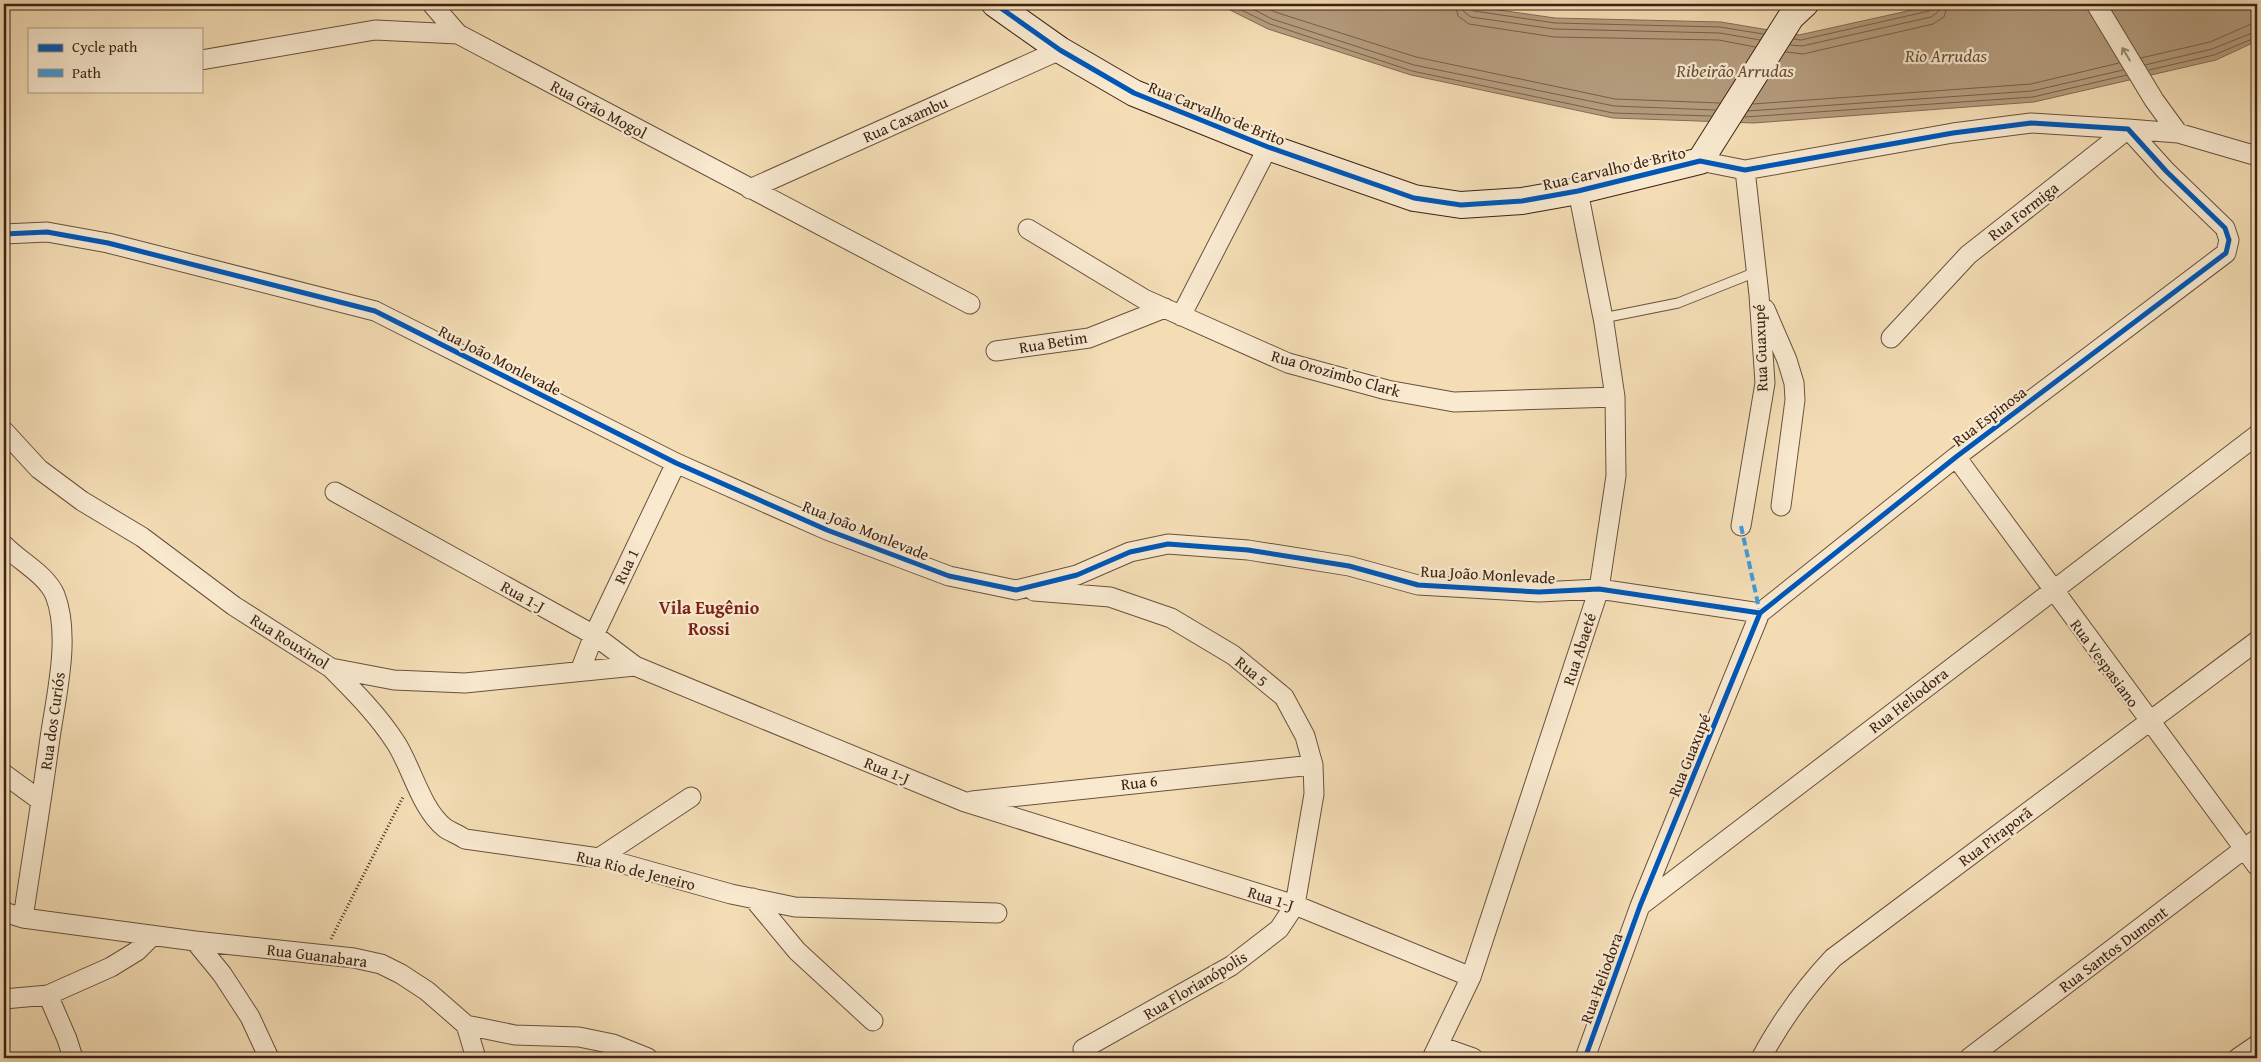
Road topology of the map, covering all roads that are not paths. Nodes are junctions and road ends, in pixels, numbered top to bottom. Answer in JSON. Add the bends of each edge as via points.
{"nodes":[{"id":1,"x":432,"y":4,"type":"edge"},
{"id":2,"x":995,"y":4,"type":"edge"},
{"id":3,"x":2096,"y":4,"type":"edge"},
{"id":4,"x":1798,"y":11,"type":"edge"},
{"id":5,"x":458,"y":34,"type":"junction"},
{"id":6,"x":1060,"y":50,"type":"junction"},
{"id":7,"x":202,"y":60,"type":"edge"},
{"id":8,"x":2128,"y":128,"type":"junction"},
{"id":9,"x":2178,"y":133,"type":"junction"},
{"id":10,"x":1268,"y":147,"type":"junction"},
{"id":11,"x":2257,"y":156,"type":"edge"},
{"id":12,"x":1700,"y":161,"type":"junction"},
{"id":13,"x":1745,"y":170,"type":"junction"},
{"id":14,"x":750,"y":189,"type":"junction"},
{"id":15,"x":1578,"y":191,"type":"junction"},
{"id":16,"x":1028,"y":229,"type":"dead end"},
{"id":17,"x":4,"y":234,"type":"edge"},
{"id":18,"x":1756,"y":272,"type":"junction"},
{"id":19,"x":1759,"y":295,"type":"junction"},
{"id":20,"x":970,"y":304,"type":"dead end"},
{"id":21,"x":1165,"y":308,"type":"junction"},
{"id":22,"x":1182,"y":316,"type":"junction"},
{"id":23,"x":1603,"y":318,"type":"junction"},
{"id":24,"x":1891,"y":338,"type":"dead end"},
{"id":25,"x":996,"y":351,"type":"dead end"},
{"id":26,"x":1614,"y":397,"type":"junction"},
{"id":27,"x":4,"y":432,"type":"edge"},
{"id":28,"x":2257,"y":434,"type":"edge"},
{"id":29,"x":1956,"y":457,"type":"junction"},
{"id":30,"x":676,"y":463,"type":"junction"},
{"id":31,"x":335,"y":492,"type":"dead end"},
{"id":32,"x":1781,"y":506,"type":"dead end"},
{"id":33,"x":1741,"y":526,"type":"dead end"},
{"id":34,"x":4,"y":545,"type":"edge"},
{"id":35,"x":1599,"y":589,"type":"junction"},
{"id":36,"x":1016,"y":590,"type":"junction"},
{"id":37,"x":2052,"y":590,"type":"junction"},
{"id":38,"x":1760,"y":614,"type":"junction"},
{"id":39,"x":594,"y":635,"type":"junction"},
{"id":40,"x":2257,"y":641,"type":"edge"},
{"id":41,"x":635,"y":666,"type":"junction"},
{"id":42,"x":331,"y":668,"type":"junction"},
{"id":43,"x":580,"y":671,"type":"junction"},
{"id":44,"x":2149,"y":722,"type":"junction"},
{"id":45,"x":1313,"y":765,"type":"junction"},
{"id":46,"x":4,"y":774,"type":"edge"},
{"id":47,"x":691,"y":797,"type":"dead end"},
{"id":48,"x":41,"y":802,"type":"junction"},
{"id":49,"x":965,"y":802,"type":"junction"},
{"id":50,"x":2251,"y":844,"type":"edge"},
{"id":51,"x":599,"y":858,"type":"junction"},
{"id":52,"x":2257,"y":866,"type":"edge"},
{"id":53,"x":753,"y":898,"type":"junction"},
{"id":54,"x":1295,"y":905,"type":"junction"},
{"id":55,"x":1640,"y":906,"type":"junction"},
{"id":56,"x":4,"y":912,"type":"edge"},
{"id":57,"x":997,"y":913,"type":"dead end"},
{"id":58,"x":23,"y":918,"type":"junction"},
{"id":59,"x":152,"y":936,"type":"junction"},
{"id":60,"x":194,"y":941,"type":"junction"},
{"id":61,"x":1471,"y":977,"type":"junction"},
{"id":62,"x":48,"y":994,"type":"junction"},
{"id":63,"x":4,"y":999,"type":"edge"},
{"id":64,"x":874,"y":1021,"type":"dead end"},
{"id":65,"x":466,"y":1025,"type":"junction"},
{"id":66,"x":2257,"y":1045,"type":"edge"},
{"id":67,"x":1083,"y":1049,"type":"dead end"},
{"id":68,"x":1436,"y":1052,"type":"edge"},
{"id":69,"x":73,"y":1058,"type":"edge"},
{"id":70,"x":269,"y":1058,"type":"edge"},
{"id":71,"x":476,"y":1058,"type":"edge"},
{"id":72,"x":648,"y":1058,"type":"edge"},
{"id":73,"x":1473,"y":1058,"type":"edge"},
{"id":74,"x":1585,"y":1058,"type":"edge"},
{"id":75,"x":1761,"y":1058,"type":"edge"},
{"id":76,"x":1969,"y":1058,"type":"edge"},
{"id":77,"x":2238,"y":1058,"type":"edge"}],
"edges":[{"from":1,"to":5,"type":"street"},
{"from":2,"to":6,"type":"street","name":"Rua Carvalho de Brito"},
{"from":9,"to":3,"type":"street","one_way":true},
{"from":4,"to":12,"type":"street"},
{"from":5,"to":7,"type":"street","name":"Rua Grão Mogol","via":[[375,30]]},
{"from":5,"to":14,"type":"street","name":"Rua Grão Mogol"},
{"from":6,"to":10,"type":"street","name":"Rua Carvalho de Brito","via":[[1134,93]]},
{"from":6,"to":14,"type":"street","name":"Rua Caxambu"},
{"from":8,"to":9,"type":"street"},
{"from":8,"to":13,"type":"street","name":"Rua Carvalho de Brito","via":[[2031,123],[1953,133]]},
{"from":8,"to":24,"type":"street","name":"Rua Formiga","via":[[1968,255]]},
{"from":8,"to":29,"type":"street","name":"Rua Espinosa","via":[[2166,171],[2225,228],[2229,240],[2226,253]]},
{"from":9,"to":11,"type":"street"},
{"from":10,"to":15,"type":"street","name":"Rua Carvalho de Brito","via":[[1414,198],[1461,205],[1522,201]]},
{"from":10,"to":22,"type":"street"},
{"from":12,"to":13,"type":"street","name":"Rua Carvalho de Brito"},
{"from":12,"to":15,"type":"street","name":"Rua Carvalho de Brito"},
{"from":13,"to":18,"type":"street","name":"Rua Guaxupé"},
{"from":14,"to":20,"type":"street","name":"Rua Grão Mogol"},
{"from":15,"to":23,"type":"street","name":"Rua Abaeté"},
{"from":16,"to":21,"type":"street","name":"Rua Orozimbo Clark","via":[[1144,299]]},
{"from":17,"to":30,"type":"street","name":"Rua João Monlevade","via":[[47,232],[108,243],[375,311]]},
{"from":18,"to":19,"type":"street","name":"Rua Guaxupé"},
{"from":18,"to":23,"type":"lane","via":[[1678,303]]},
{"from":19,"to":32,"type":"street","via":[[1794,384],[1795,400]]},
{"from":19,"to":33,"type":"street","name":"Rua Guaxupé","via":[[1765,383]]},
{"from":21,"to":22,"type":"street","name":"Rua Orozimbo Clark"},
{"from":21,"to":25,"type":"street","name":"Rua Betim","via":[[1089,338]]},
{"from":22,"to":26,"type":"street","name":"Rua Orozimbo Clark","via":[[1288,363],[1387,390],[1454,402]]},
{"from":23,"to":26,"type":"street","name":"Rua Abaeté"},
{"from":26,"to":35,"type":"street","name":"Rua Abaeté","via":[[1616,476]]},
{"from":27,"to":42,"type":"street","name":"Rua Rouxinol","via":[[39,468],[82,501],[142,537],[234,606]]},
{"from":28,"to":37,"type":"street","name":"Rua Heliodora"},
{"from":29,"to":37,"type":"street","name":"Rua Vespasiano"},
{"from":29,"to":38,"type":"street","name":"Rua Espinosa"},
{"from":30,"to":36,"type":"street","name":"Rua João Monlevade","via":[[827,530],[930,569]]},
{"from":30,"to":39,"type":"street","name":"Rua 1"},
{"from":31,"to":39,"type":"street","name":"Rua 1-J"},
{"from":34,"to":48,"type":"street","name":"Rua dos Curiós","via":[[37,573],[54,594],[62,626],[60,669]]},
{"from":35,"to":36,"type":"street","name":"Rua João Monlevade","via":[[1539,592],[1418,585],[1331,563],[1248,550],[1168,544],[1130,552],[1077,575]]},
{"from":35,"to":38,"type":"street","name":"Rua João Monlevade"},
{"from":35,"to":61,"type":"street","name":"Rua Abaeté"},
{"from":36,"to":45,"type":"street","name":"Rua 5","via":[[1110,597],[1179,623],[1233,655],[1284,697],[1305,736]]},
{"from":37,"to":44,"type":"street","name":"Rua Vespasiano"},
{"from":37,"to":55,"type":"street","name":"Rua Heliodora"},
{"from":38,"to":55,"type":"street","name":"Rua Guaxupé"},
{"from":39,"to":41,"type":"street","name":"Rua 1-J"},
{"from":39,"to":43,"type":"street","name":"Rua 1"},
{"from":40,"to":44,"type":"street","name":"Rua Piraporã"},
{"from":41,"to":43,"type":"street","name":"Rua Rouxinol"},
{"from":41,"to":49,"type":"street","name":"Rua 1-J"},
{"from":42,"to":43,"type":"street","name":"Rua Rouxinol","via":[[394,680],[466,683]]},
{"from":42,"to":51,"type":"street","name":"Rua Rio de Jeneiro","via":[[366,704],[396,743],[430,811],[445,828],[465,839]]},
{"from":44,"to":50,"type":"street","name":"Rua Vespasiano"},
{"from":44,"to":75,"type":"street","name":"Rua Piraporã","via":[[1833,958],[1790,1008]]},
{"from":45,"to":49,"type":"street","name":"Rua 6"},
{"from":45,"to":54,"type":"street","name":"Rua 5","via":[[1314,794]]},
{"from":46,"to":48,"type":"street"},
{"from":47,"to":51,"type":"street"},
{"from":48,"to":58,"type":"street","name":"Rua dos Curiós"},
{"from":49,"to":54,"type":"street","name":"Rua 1-J"},
{"from":50,"to":52,"type":"street","name":"Rua Vespasiano"},
{"from":50,"to":76,"type":"street","name":"Rua Santos Dumont"},
{"from":51,"to":53,"type":"street","name":"Rua Rio de Jeneiro"},
{"from":53,"to":57,"type":"street","name":"Rua Rio de Jeneiro","via":[[795,907]]},
{"from":53,"to":64,"type":"street","via":[[797,951]]},
{"from":54,"to":61,"type":"street","name":"Rua 1-J"},
{"from":54,"to":67,"type":"street","name":"Rua Florianópolis","via":[[1280,929],[1231,966]]},
{"from":55,"to":74,"type":"street","name":"Rua Heliodora"},
{"from":56,"to":58,"type":"street","name":"Rua Guanabara"},
{"from":58,"to":59,"type":"street","name":"Rua Guanabara"},
{"from":59,"to":60,"type":"street","name":"Rua Guanabara"},
{"from":59,"to":62,"type":"street","via":[[111,967]]},
{"from":60,"to":65,"type":"street","name":"Rua Guanabara","via":[[381,964],[427,990]]},
{"from":60,"to":70,"type":"street","via":[[222,974],[250,1017]]},
{"from":61,"to":68,"type":"street","name":"Rua Abaeté"},
{"from":62,"to":63,"type":"street"},
{"from":62,"to":69,"type":"street"},
{"from":65,"to":71,"type":"street"},
{"from":65,"to":72,"type":"street","via":[[515,1035],[579,1037],[613,1044]]},
{"from":66,"to":77,"type":"street"},
{"from":68,"to":73,"type":"street"}]}
